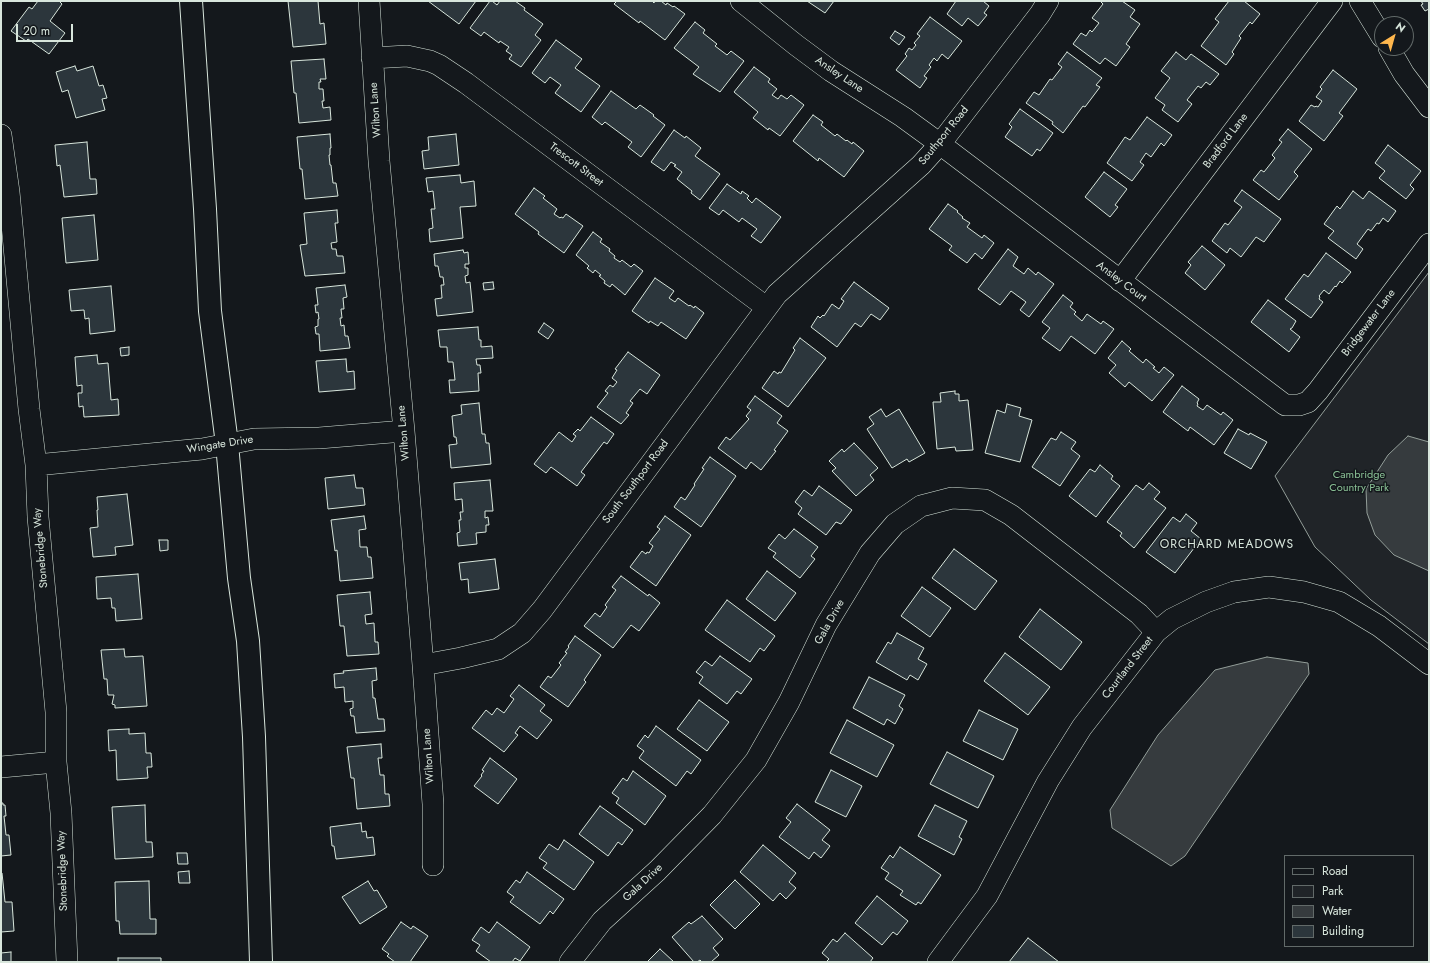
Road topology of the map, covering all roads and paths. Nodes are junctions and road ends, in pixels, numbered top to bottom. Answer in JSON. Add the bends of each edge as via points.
{"nodes":[{"id":1,"x":191,"y":1,"type":"edge"},
{"id":2,"x":369,"y":1,"type":"edge"},
{"id":3,"x":741,"y":1,"type":"edge"},
{"id":4,"x":1048,"y":1,"type":"edge"},
{"id":5,"x":1332,"y":1,"type":"edge"},
{"id":6,"x":1360,"y":1,"type":"edge"},
{"id":7,"x":1374,"y":24,"type":"edge"},
{"id":8,"x":1394,"y":56,"type":"edge"},
{"id":9,"x":372,"y":58,"type":"junction"},
{"id":10,"x":1429,"y":108,"type":"edge"},
{"id":11,"x":1,"y":135,"type":"edge"},
{"id":12,"x":940,"y":144,"type":"junction"},
{"id":13,"x":1429,"y":244,"type":"edge"},
{"id":14,"x":821,"y":254,"type":"joint"},
{"id":15,"x":1120,"y":281,"type":"junction"},
{"id":16,"x":766,"y":307,"type":"junction"},
{"id":17,"x":1308,"y":402,"type":"joint"},
{"id":18,"x":404,"y":431,"type":"junction"},
{"id":19,"x":227,"y":444,"type":"junction"},
{"id":20,"x":36,"y":464,"type":"junction"},
{"id":21,"x":1156,"y":632,"type":"junction"},
{"id":22,"x":1429,"y":664,"type":"edge"},
{"id":23,"x":423,"y":665,"type":"junction"},
{"id":24,"x":56,"y":762,"type":"junction"},
{"id":25,"x":1,"y":767,"type":"edge"},
{"id":26,"x":433,"y":865,"type":"dead end"},
{"id":27,"x":67,"y":962,"type":"edge"},
{"id":28,"x":261,"y":962,"type":"edge"},
{"id":29,"x":570,"y":962,"type":"edge"},
{"id":30,"x":938,"y":962,"type":"edge"}],
"edges":[{"from":1,"to":19,"type":"main road","via":[[210,311]]},
{"from":2,"to":9,"type":"street","name":"Wilton Lane"},
{"from":3,"to":12,"type":"street","name":"Ansley Lane","via":[[831,71]]},
{"from":4,"to":12,"type":"street","name":"Southport Road"},
{"from":5,"to":15,"type":"street","name":"Bradford Lane"},
{"from":6,"to":7,"type":"street"},
{"from":8,"to":10,"type":"street"},
{"from":9,"to":16,"type":"street","name":"Trescott Street","via":[[407,56],[430,61],[439,66]]},
{"from":9,"to":18,"type":"street","name":"Wilton Lane"},
{"from":11,"to":20,"type":"street","name":"Stonebridge Way"},
{"from":12,"to":14,"type":"street","name":"Southport Road","via":[[921,165]]},
{"from":12,"to":15,"type":"street","name":"Ansley Court"},
{"from":13,"to":17,"type":"street","name":"Bridgewater Lane"},
{"from":14,"to":16,"type":"street","name":"South Southport Road"},
{"from":15,"to":17,"type":"street","name":"Ansley Court","via":[[1285,405]]},
{"from":16,"to":23,"type":"street","name":"South Southport Road","via":[[542,610],[522,633],[498,649]]},
{"from":18,"to":19,"type":"street","name":"Wingate Drive","via":[[319,438],[254,439]]},
{"from":18,"to":23,"type":"street","name":"Wilton Lane"},
{"from":19,"to":20,"type":"street","name":"Wingate Drive","via":[[202,449]]},
{"from":19,"to":28,"type":"main road","via":[[248,649],[254,737]]},
{"from":20,"to":24,"type":"street","name":"Stonebridge Way","via":[[38,517],[56,712]]},
{"from":21,"to":22,"type":"street","name":"Courtland Street","via":[[1172,619],[1206,602],[1234,592],[1269,587],[1304,592],[1338,602],[1380,626]]},
{"from":21,"to":29,"type":"street","name":"Gala Drive","via":[[1140,614],[1011,515],[985,500],[952,498],[921,506],[895,524],[870,553],[826,625],[789,702],[756,760],[712,815],[657,871],[602,921]]},
{"from":21,"to":30,"type":"street","name":"Courtland Street","via":[[1082,727],[1048,781],[987,896]]},
{"from":23,"to":26,"type":"street","name":"Wilton Lane","via":[[433,804]]},
{"from":24,"to":25,"type":"street"},
{"from":24,"to":27,"type":"street","name":"Stonebridge Way","via":[[61,812]]}]}
